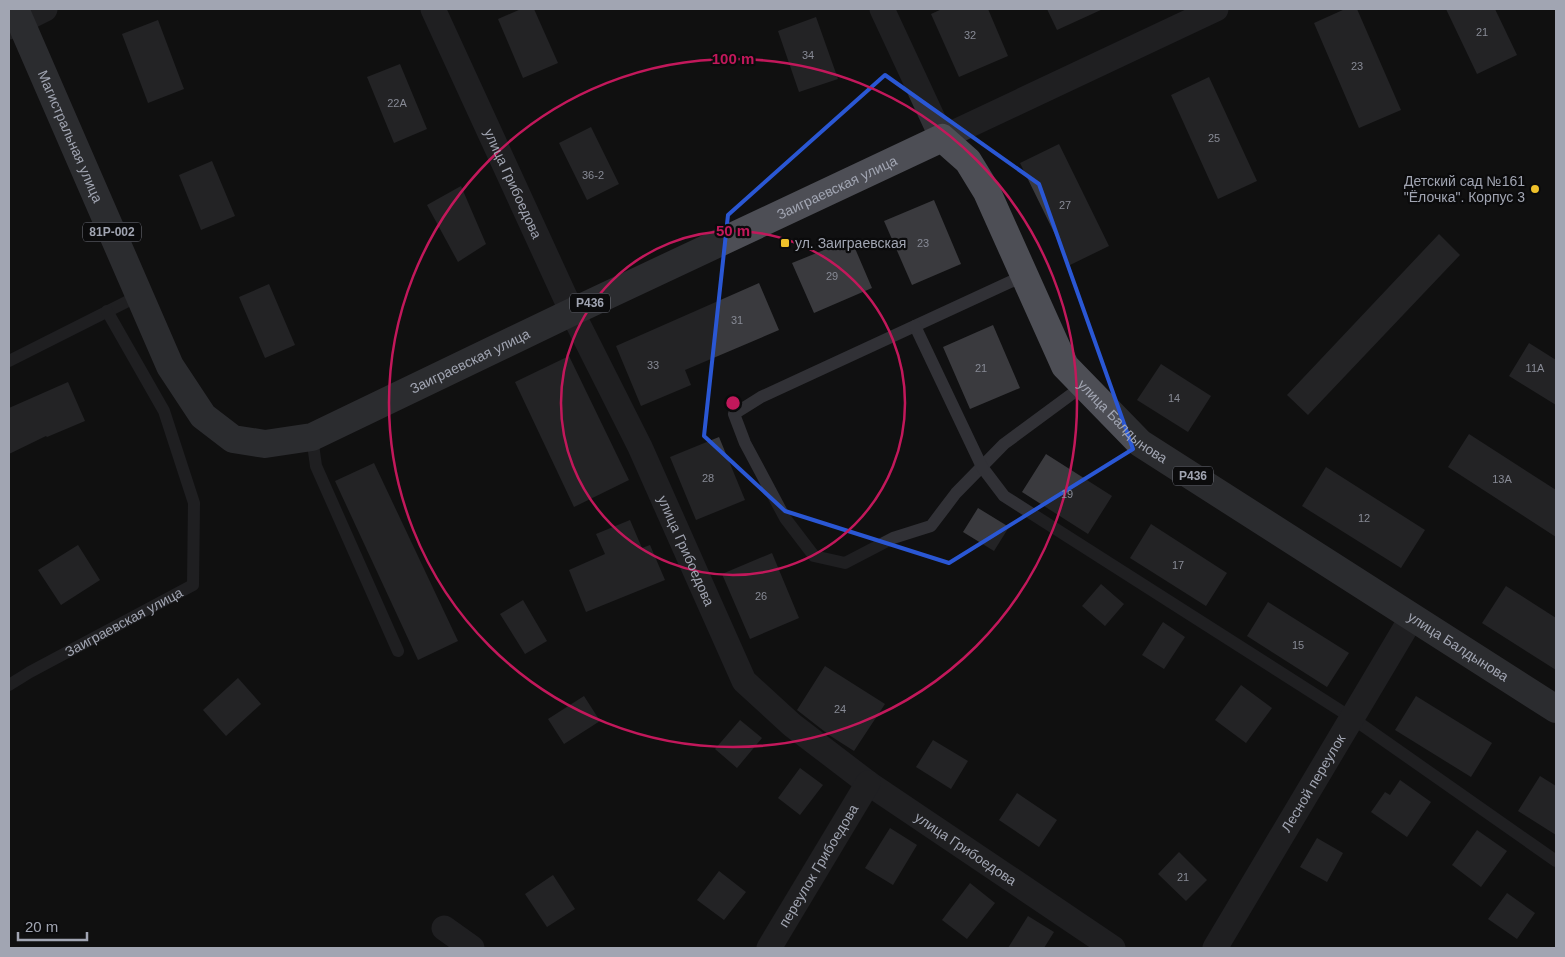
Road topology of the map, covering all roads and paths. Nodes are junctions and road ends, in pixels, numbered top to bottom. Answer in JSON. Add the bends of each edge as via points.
{"nodes":[{"id":1,"x":45,"y":9,"type":"edge"},
{"id":2,"x":433,"y":9,"type":"edge"},
{"id":3,"x":882,"y":9,"type":"edge"},
{"id":4,"x":1216,"y":9,"type":"edge"},
{"id":5,"x":15,"y":18,"type":"edge"},
{"id":6,"x":942,"y":138,"type":"junction"},
{"id":7,"x":1025,"y":277,"type":"junction"},
{"id":8,"x":140,"y":295,"type":"junction"},
{"id":9,"x":107,"y":311,"type":"junction"},
{"id":10,"x":572,"y":312,"type":"junction"},
{"id":11,"x":915,"y":326,"type":"junction"},
{"id":12,"x":9,"y":360,"type":"edge"},
{"id":13,"x":1084,"y":385,"type":"junction"},
{"id":14,"x":312,"y":437,"type":"junction"},
{"id":15,"x":233,"y":438,"type":"joint"},
{"id":16,"x":982,"y":467,"type":"junction"},
{"id":17,"x":1412,"y":617,"type":"junction"},
{"id":18,"x":398,"y":651,"type":"dead end"},
{"id":19,"x":9,"y":685,"type":"edge"},
{"id":20,"x":1556,"y":708,"type":"edge"},
{"id":21,"x":1352,"y":718,"type":"junction"},
{"id":22,"x":868,"y":783,"type":"junction"},
{"id":23,"x":1556,"y":861,"type":"edge"},
{"id":24,"x":444,"y":928,"type":"dead end"},
{"id":25,"x":472,"y":948,"type":"edge"},
{"id":26,"x":769,"y":948,"type":"edge"},
{"id":27,"x":1113,"y":948,"type":"edge"},
{"id":28,"x":1215,"y":948,"type":"edge"}],
"edges":[{"from":1,"to":5,"type":"street"},
{"from":2,"to":10,"type":"street","name":"улица Грибоедова"},
{"from":3,"to":6,"type":"street"},
{"from":4,"to":6,"type":"street","name":"Заиграевская улица"},
{"from":5,"to":8,"type":"main road","name":"Магистральная улица","number":"81Р-002"},
{"from":6,"to":7,"type":"main road","name":"улица Балдынова","number":"P436","via":[[968,161],[987,192]]},
{"from":6,"to":10,"type":"main road","name":"Заиграевская улица","number":"P436"},
{"from":7,"to":11,"type":"lane"},
{"from":7,"to":13,"type":"main road","name":"улица Балдынова","number":"P436","via":[[1065,366]]},
{"from":8,"to":9,"type":"lane"},
{"from":8,"to":15,"type":"main road","name":"Магистральная улица","number":"81Р-002","via":[[170,366],[203,416]]},
{"from":9,"to":12,"type":"lane"},
{"from":9,"to":19,"type":"lane","name":"Заиграевская улица","via":[[164,410],[194,503],[193,585]]},
{"from":10,"to":14,"type":"main road","name":"Заиграевская улица","number":"P436"},
{"from":10,"to":22,"type":"street","name":"улица Грибоедова","via":[[640,447],[744,681],[792,725]]},
{"from":11,"to":16,"type":"lane"},
{"from":11,"to":16,"type":"lane","via":[[761,397],[734,414],[745,443],[785,518],[814,556],[845,563],[893,538],[931,526],[956,493]]},
{"from":13,"to":16,"type":"lane","via":[[1004,444]]},
{"from":13,"to":17,"type":"main road","name":"улица Балдынова","number":"P436","via":[[1140,443]]},
{"from":14,"to":15,"type":"main road","name":"Заиграевская улица","number":"P436","via":[[266,444]]},
{"from":14,"to":18,"type":"lane","via":[[316,466]]},
{"from":16,"to":21,"type":"lane","via":[[1004,496]]},
{"from":17,"to":20,"type":"main road","name":"улица Балдынова","number":"P436"},
{"from":17,"to":21,"type":"street","name":"Лесной переулок"},
{"from":21,"to":23,"type":"lane"},
{"from":21,"to":28,"type":"street","name":"Лесной переулок"},
{"from":22,"to":26,"type":"street","name":"переулок Грибоедова"},
{"from":22,"to":27,"type":"street","name":"улица Грибоедова"},
{"from":24,"to":25,"type":"street"}]}
